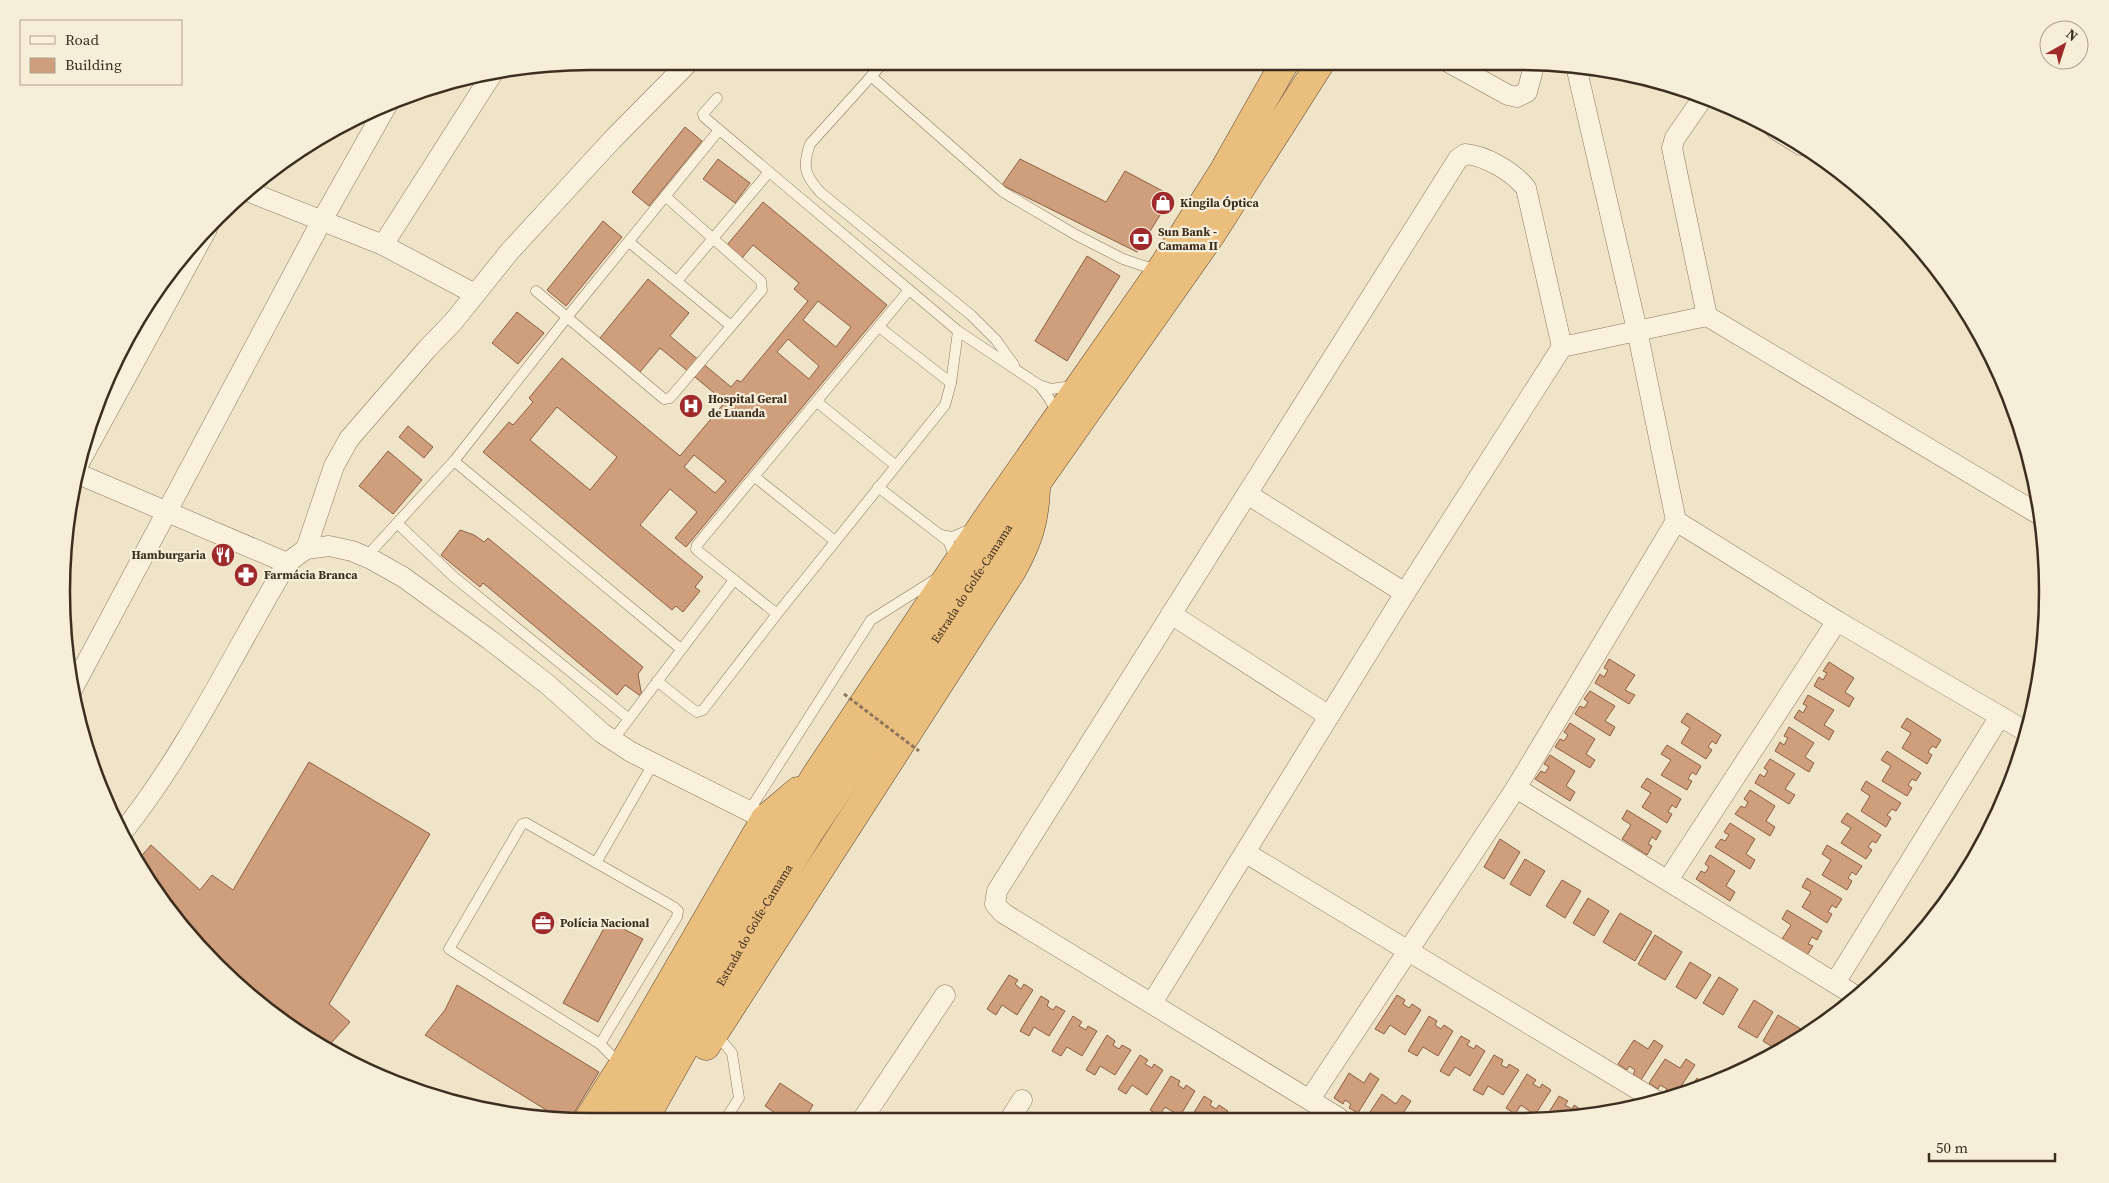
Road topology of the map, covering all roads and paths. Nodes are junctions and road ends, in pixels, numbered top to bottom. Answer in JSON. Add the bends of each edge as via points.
{"nodes":[{"id":1,"x":681,"y":70,"type":"edge"},
{"id":2,"x":877,"y":70,"type":"edge"},
{"id":3,"x":1281,"y":70,"type":"edge"},
{"id":4,"x":1316,"y":70,"type":"edge"},
{"id":5,"x":1462,"y":70,"type":"edge"},
{"id":6,"x":1533,"y":70,"type":"edge"},
{"id":7,"x":1578,"y":73,"type":"edge"},
{"id":8,"x":871,"y":76,"type":"junction"},
{"id":9,"x":488,"y":80,"type":"edge"},
{"id":10,"x":717,"y":98,"type":"dead end"},
{"id":11,"x":1699,"y":103,"type":"edge"},
{"id":12,"x":382,"y":115,"type":"edge"},
{"id":13,"x":719,"y":130,"type":"junction"},
{"id":14,"x":769,"y":172,"type":"junction"},
{"id":15,"x":254,"y":194,"type":"edge"},
{"id":16,"x":666,"y":196,"type":"junction"},
{"id":17,"x":321,"y":222,"type":"junction"},
{"id":18,"x":714,"y":239,"type":"junction"},
{"id":19,"x":629,"y":242,"type":"junction"},
{"id":20,"x":384,"y":245,"type":"junction"},
{"id":21,"x":192,"y":257,"type":"edge"},
{"id":22,"x":1160,"y":271,"type":"junction"},
{"id":23,"x":677,"y":280,"type":"junction"},
{"id":24,"x":910,"y":290,"type":"junction"},
{"id":25,"x":536,"y":291,"type":"dead end"},
{"id":26,"x":475,"y":294,"type":"junction"},
{"id":27,"x":568,"y":316,"type":"junction"},
{"id":28,"x":1707,"y":316,"type":"junction"},
{"id":29,"x":731,"y":326,"type":"junction"},
{"id":30,"x":879,"y":327,"type":"junction"},
{"id":31,"x":1637,"y":330,"type":"junction"},
{"id":32,"x":958,"y":331,"type":"junction"},
{"id":33,"x":1562,"y":347,"type":"junction"},
{"id":34,"x":1016,"y":368,"type":"junction"},
{"id":35,"x":1085,"y":380,"type":"junction"},
{"id":36,"x":951,"y":383,"type":"junction"},
{"id":37,"x":1040,"y":386,"type":"junction"},
{"id":38,"x":817,"y":402,"type":"junction"},
{"id":39,"x":1048,"y":432,"type":"junction"},
{"id":40,"x":95,"y":434,"type":"edge"},
{"id":41,"x":454,"y":461,"type":"junction"},
{"id":42,"x":895,"y":465,"type":"junction"},
{"id":43,"x":84,"y":475,"type":"edge"},
{"id":44,"x":755,"y":477,"type":"junction"},
{"id":45,"x":1036,"y":484,"type":"junction"},
{"id":46,"x":878,"y":487,"type":"junction"},
{"id":47,"x":1247,"y":494,"type":"junction"},
{"id":48,"x":2033,"y":511,"type":"edge"},
{"id":49,"x":166,"y":512,"type":"junction"},
{"id":50,"x":986,"y":520,"type":"junction"},
{"id":51,"x":1676,"y":521,"type":"junction"},
{"id":52,"x":397,"y":523,"type":"junction"},
{"id":53,"x":941,"y":535,"type":"junction"},
{"id":54,"x":835,"y":541,"type":"junction"},
{"id":55,"x":306,"y":549,"type":"junction"},
{"id":56,"x":366,"y":557,"type":"junction"},
{"id":57,"x":287,"y":563,"type":"junction"},
{"id":58,"x":955,"y":567,"type":"junction"},
{"id":59,"x":734,"y":580,"type":"junction"},
{"id":60,"x":1405,"y":593,"type":"junction"},
{"id":61,"x":777,"y":614,"type":"junction"},
{"id":62,"x":1171,"y":614,"type":"junction"},
{"id":63,"x":1838,"y":621,"type":"junction"},
{"id":64,"x":681,"y":649,"type":"junction"},
{"id":65,"x":78,"y":679,"type":"edge"},
{"id":66,"x":657,"y":681,"type":"junction"},
{"id":67,"x":844,"y":694,"type":"dead end"},
{"id":68,"x":1329,"y":716,"type":"junction"},
{"id":69,"x":2000,"y":716,"type":"junction"},
{"id":70,"x":629,"y":719,"type":"junction"},
{"id":71,"x":2020,"y":728,"type":"edge"},
{"id":72,"x":613,"y":740,"type":"junction"},
{"id":73,"x":919,"y":750,"type":"dead end"},
{"id":74,"x":653,"y":764,"type":"junction"},
{"id":75,"x":816,"y":775,"type":"junction"},
{"id":76,"x":1516,"y":788,"type":"junction"},
{"id":77,"x":757,"y":815,"type":"junction"},
{"id":78,"x":127,"y":827,"type":"edge"},
{"id":79,"x":1246,"y":853,"type":"junction"},
{"id":80,"x":596,"y":863,"type":"junction"},
{"id":81,"x":1668,"y":880,"type":"junction"},
{"id":82,"x":1408,"y":952,"type":"junction"},
{"id":83,"x":1835,"y":983,"type":"junction"},
{"id":84,"x":1850,"y":993,"type":"edge"},
{"id":85,"x":945,"y":995,"type":"dead end"},
{"id":86,"x":1152,"y":1004,"type":"junction"},
{"id":87,"x":714,"y":1032,"type":"junction"},
{"id":88,"x":600,"y":1044,"type":"junction"},
{"id":89,"x":622,"y":1066,"type":"junction"},
{"id":90,"x":1648,"y":1096,"type":"edge"},
{"id":91,"x":1310,"y":1099,"type":"junction"},
{"id":92,"x":1022,"y":1100,"type":"dead end"},
{"id":93,"x":592,"y":1113,"type":"edge"},
{"id":94,"x":622,"y":1113,"type":"edge"},
{"id":95,"x":648,"y":1113,"type":"edge"},
{"id":96,"x":670,"y":1113,"type":"edge"},
{"id":97,"x":729,"y":1113,"type":"edge"},
{"id":98,"x":867,"y":1113,"type":"edge"},
{"id":99,"x":1014,"y":1113,"type":"edge"},
{"id":100,"x":1331,"y":1113,"type":"edge"}],
"edges":[{"from":1,"to":26,"type":"street","via":[[556,201]]},
{"from":2,"to":8,"type":"lane"},
{"from":3,"to":22,"type":"highway","name":"Estrada do Golfe-Camama","via":[[1224,170]]},
{"from":4,"to":45,"type":"highway","name":"Estrada do Golfe-Camama","via":[[1211,235]]},
{"from":5,"to":6,"type":"street","via":[[1508,96],[1517,97],[1527,92]]},
{"from":7,"to":31,"type":"street"},
{"from":8,"to":22,"type":"lane","via":[[1003,192],[1123,259]]},
{"from":8,"to":34,"type":"lane","via":[[810,144],[805,170],[809,180],[971,315],[996,340]]},
{"from":9,"to":20,"type":"street"},
{"from":10,"to":13,"type":"lane","via":[[703,116]]},
{"from":11,"to":28,"type":"street","via":[[1675,138],[1672,148]]},
{"from":12,"to":17,"type":"street"},
{"from":13,"to":14,"type":"lane"},
{"from":13,"to":16,"type":"lane"},
{"from":14,"to":18,"type":"lane"},
{"from":14,"to":24,"type":"lane"},
{"from":15,"to":17,"type":"street"},
{"from":16,"to":18,"type":"lane"},
{"from":16,"to":19,"type":"lane"},
{"from":17,"to":20,"type":"street"},
{"from":17,"to":49,"type":"street"},
{"from":18,"to":23,"type":"lane"},
{"from":18,"to":29,"type":"lane","via":[[763,285]]},
{"from":19,"to":23,"type":"lane"},
{"from":19,"to":27,"type":"lane"},
{"from":20,"to":26,"type":"street"},
{"from":21,"to":40,"type":"street"},
{"from":22,"to":35,"type":"highway","name":"Estrada do Golfe-Camama"},
{"from":23,"to":29,"type":"lane"},
{"from":24,"to":30,"type":"lane"},
{"from":24,"to":32,"type":"lane"},
{"from":25,"to":27,"type":"lane"},
{"from":26,"to":55,"type":"street","via":[[350,439],[334,466]]},
{"from":27,"to":29,"type":"lane","via":[[664,399],[670,398]]},
{"from":27,"to":41,"type":"lane"},
{"from":28,"to":31,"type":"street"},
{"from":28,"to":48,"type":"street"},
{"from":30,"to":36,"type":"lane"},
{"from":30,"to":38,"type":"lane"},
{"from":31,"to":33,"type":"street"},
{"from":31,"to":51,"type":"street"},
{"from":32,"to":34,"type":"lane"},
{"from":32,"to":36,"type":"lane"},
{"from":33,"to":47,"type":"street","via":[[1526,188],[1518,179],[1478,156],[1465,154],[1458,159]]},
{"from":33,"to":60,"type":"street"},
{"from":34,"to":37,"type":"lane"},
{"from":35,"to":37,"type":"lane","via":[[1069,388]]},
{"from":35,"to":39,"type":"highway","name":"Estrada do Golfe-Camama"},
{"from":36,"to":42,"type":"lane","via":[[944,405]]},
{"from":37,"to":39,"type":"lane","via":[[1055,412]]},
{"from":38,"to":42,"type":"lane"},
{"from":38,"to":44,"type":"lane"},
{"from":39,"to":50,"type":"highway","name":"Estrada do Golfe-Camama"},
{"from":41,"to":52,"type":"lane"},
{"from":41,"to":64,"type":"lane"},
{"from":42,"to":46,"type":"lane"},
{"from":43,"to":49,"type":"street"},
{"from":44,"to":54,"type":"lane"},
{"from":44,"to":59,"type":"lane","via":[[696,549]]},
{"from":45,"to":87,"type":"highway","via":[[1036,511],[1028,540],[1013,569],[911,732]]},
{"from":45,"to":95,"type":"highway","name":"Estrada do Golfe-Camama","via":[[808,833]]},
{"from":46,"to":53,"type":"lane"},
{"from":46,"to":54,"type":"lane"},
{"from":47,"to":60,"type":"street"},
{"from":47,"to":62,"type":"street"},
{"from":49,"to":57,"type":"street"},
{"from":49,"to":65,"type":"street"},
{"from":50,"to":53,"type":"lane","via":[[964,534]]},
{"from":50,"to":58,"type":"highway","name":"Estrada do Golfe-Camama"},
{"from":51,"to":63,"type":"street"},
{"from":51,"to":76,"type":"street"},
{"from":52,"to":56,"type":"lane"},
{"from":52,"to":70,"type":"lane","via":[[454,577]]},
{"from":53,"to":58,"type":"lane","via":[[956,557]]},
{"from":54,"to":61,"type":"lane"},
{"from":55,"to":56,"type":"street","via":[[329,546],[352,550]]},
{"from":55,"to":57,"type":"street"},
{"from":56,"to":72,"type":"street","via":[[403,577],[490,640]]},
{"from":57,"to":78,"type":"street","via":[[188,739]]},
{"from":58,"to":75,"type":"highway","name":"Estrada do Golfe-Camama"},
{"from":58,"to":77,"type":"lane","via":[[871,620]]},
{"from":59,"to":61,"type":"lane"},
{"from":59,"to":64,"type":"lane"},
{"from":60,"to":68,"type":"street"},
{"from":61,"to":66,"type":"lane","via":[[704,710],[697,712]]},
{"from":62,"to":68,"type":"street"},
{"from":62,"to":86,"type":"street","via":[[997,891],[995,904],[1003,913]]},
{"from":63,"to":69,"type":"street"},
{"from":63,"to":81,"type":"street"},
{"from":64,"to":66,"type":"lane"},
{"from":66,"to":70,"type":"lane"},
{"from":67,"to":73,"type":"path","bridge":true},
{"from":68,"to":79,"type":"street"},
{"from":69,"to":71,"type":"street"},
{"from":69,"to":83,"type":"street"},
{"from":70,"to":72,"type":"lane"},
{"from":72,"to":74,"type":"street"},
{"from":74,"to":77,"type":"street"},
{"from":74,"to":80,"type":"lane"},
{"from":75,"to":77,"type":"highway"},
{"from":75,"to":94,"type":"highway","name":"Estrada do Golfe-Camama","via":[[720,936]]},
{"from":76,"to":81,"type":"street"},
{"from":76,"to":82,"type":"street"},
{"from":77,"to":89,"type":"highway"},
{"from":79,"to":82,"type":"street"},
{"from":79,"to":86,"type":"street"},
{"from":80,"to":88,"type":"lane","via":[[678,911]]},
{"from":80,"to":88,"type":"lane","via":[[526,823],[522,824],[449,949]]},
{"from":81,"to":83,"type":"street"},
{"from":82,"to":90,"type":"street"},
{"from":82,"to":91,"type":"street"},
{"from":83,"to":84,"type":"street"},
{"from":85,"to":98,"type":"street"},
{"from":86,"to":91,"type":"street"},
{"from":87,"to":96,"type":"highway"},
{"from":87,"to":97,"type":"lane","via":[[732,1053],[739,1098]]},
{"from":88,"to":89,"type":"lane"},
{"from":89,"to":93,"type":"highway"},
{"from":91,"to":100,"type":"street"},
{"from":92,"to":99,"type":"street"}]}
